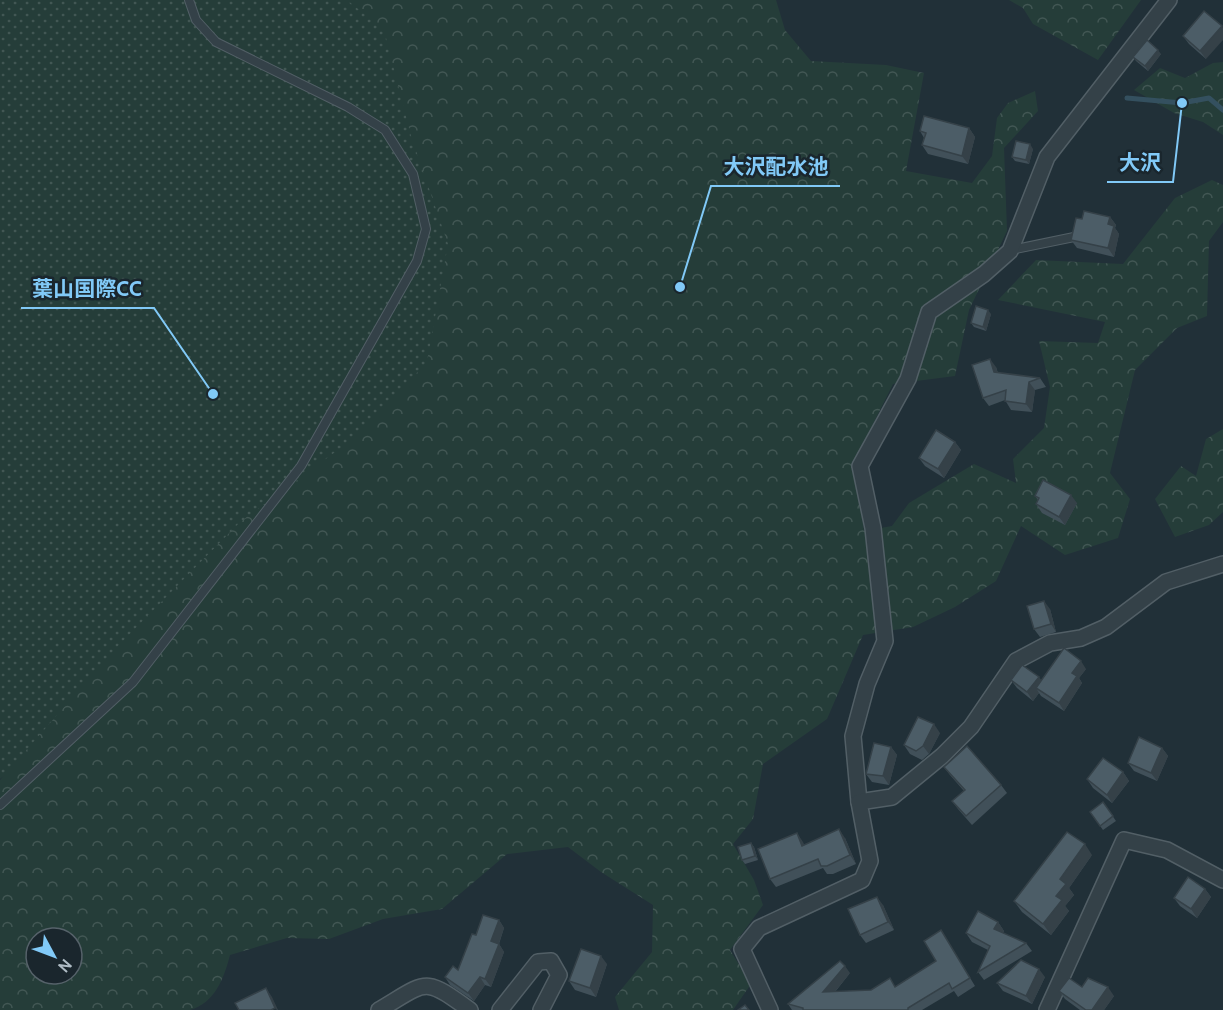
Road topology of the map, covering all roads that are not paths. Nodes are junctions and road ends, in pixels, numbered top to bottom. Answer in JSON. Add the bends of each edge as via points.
{"nodes":[{"id":1,"x":189,"y":0,"type":"edge"},
{"id":2,"x":1169,"y":0,"type":"edge"},
{"id":3,"x":1074,"y":237,"type":"edge"},
{"id":4,"x":1010,"y":251,"type":"junction"},
{"id":5,"x":1223,"y":564,"type":"edge"},
{"id":6,"x":859,"y":802,"type":"junction"},
{"id":7,"x":0,"y":805,"type":"edge"},
{"id":8,"x":1223,"y":880,"type":"edge"},
{"id":9,"x":379,"y":1010,"type":"edge"},
{"id":10,"x":470,"y":1010,"type":"edge"},
{"id":11,"x":500,"y":1010,"type":"edge"},
{"id":12,"x":541,"y":1010,"type":"edge"},
{"id":13,"x":770,"y":1010,"type":"edge"},
{"id":14,"x":1047,"y":1010,"type":"edge"}],
"edges":[{"from":1,"to":7,"type":"lane","via":[[196,20],[216,42],[386,130],[413,174],[426,229],[417,261],[301,465],[133,682]]},
{"from":2,"to":4,"type":"street","via":[[1047,157]]},
{"from":3,"to":4,"type":"lane"},
{"from":4,"to":6,"type":"street","via":[[929,312],[908,379],[860,466],[873,528],[885,641],[867,684],[854,736]]},
{"from":5,"to":6,"type":"street","via":[[1166,582],[1106,627],[1081,638],[1050,643],[1016,661],[971,727],[942,756],[892,797]]},
{"from":6,"to":13,"type":"street","via":[[870,861],[862,880],[759,928],[742,949]]},
{"from":8,"to":14,"type":"street","via":[[1167,850],[1124,840]]},
{"from":9,"to":10,"type":"street","via":[[427,984]]},
{"from":11,"to":12,"type":"street","via":[[538,962],[551,961],[559,975]]}]}
